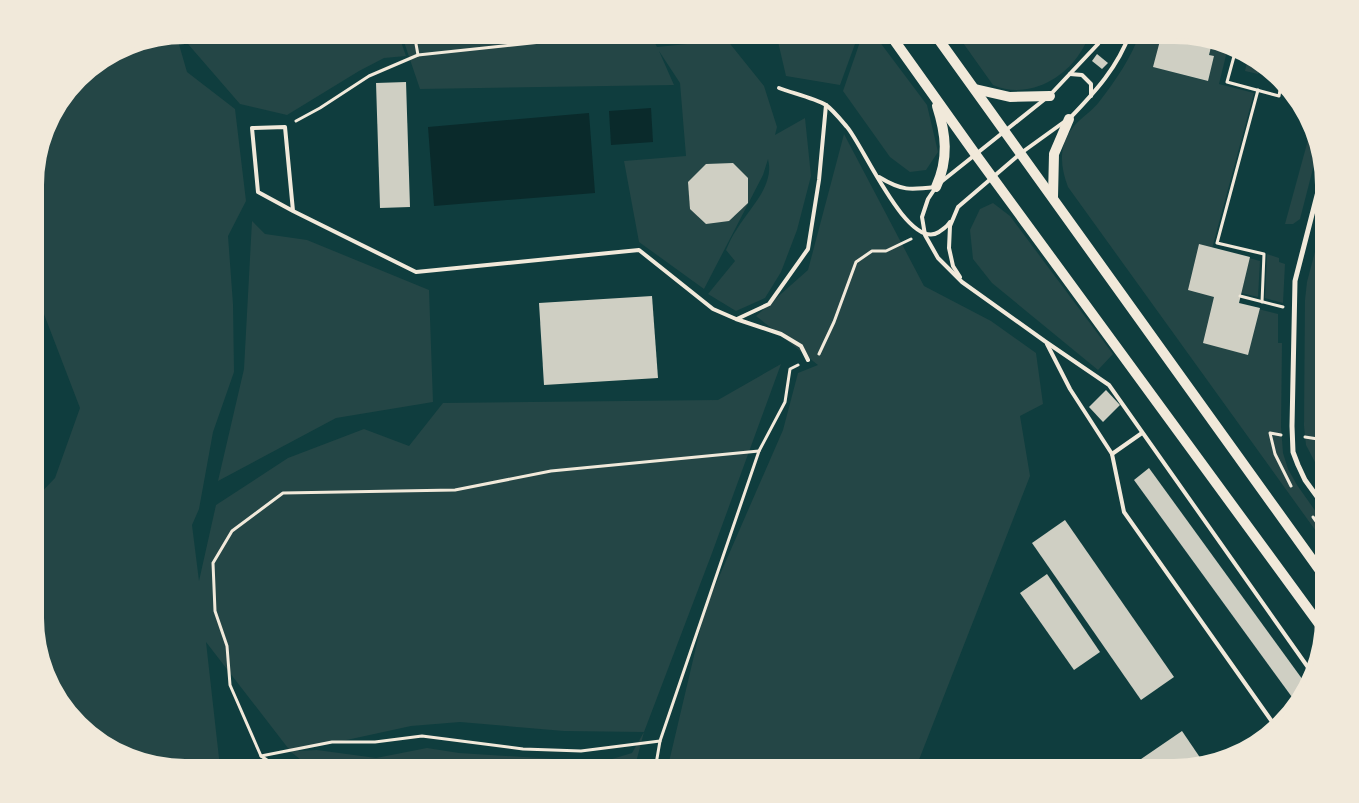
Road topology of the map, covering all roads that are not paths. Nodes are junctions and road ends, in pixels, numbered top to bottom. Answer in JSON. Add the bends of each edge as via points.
{"nodes":[{"id":1,"x":895,"y":41,"type":"edge"},
{"id":2,"x":940,"y":41,"type":"edge"},
{"id":3,"x":1100,"y":41,"type":"edge"},
{"id":4,"x":1126,"y":41,"type":"edge"},
{"id":5,"x":1070,"y":74,"type":"junction"},
{"id":6,"x":779,"y":88,"type":"dead end"},
{"id":7,"x":975,"y":89,"type":"junction"},
{"id":8,"x":934,"y":95,"type":"junction"},
{"id":9,"x":1050,"y":96,"type":"junction"},
{"id":10,"x":1091,"y":96,"type":"junction"},
{"id":11,"x":826,"y":105,"type":"junction"},
{"id":12,"x":1069,"y":119,"type":"junction"},
{"id":13,"x":1005,"y":131,"type":"junction"},
{"id":14,"x":1021,"y":152,"type":"junction"},
{"id":15,"x":976,"y":155,"type":"junction"},
{"id":16,"x":877,"y":176,"type":"junction"},
{"id":17,"x":993,"y":178,"type":"junction"},
{"id":18,"x":936,"y":187,"type":"junction"},
{"id":19,"x":1317,"y":195,"type":"edge"},
{"id":20,"x":1053,"y":197,"type":"junction"},
{"id":21,"x":958,"y":207,"type":"junction"},
{"id":22,"x":293,"y":211,"type":"junction"},
{"id":23,"x":925,"y":235,"type":"junction"},
{"id":24,"x":962,"y":282,"type":"junction"},
{"id":25,"x":736,"y":319,"type":"junction"},
{"id":26,"x":1046,"y":342,"type":"junction"},
{"id":27,"x":808,"y":360,"type":"road end"},
{"id":28,"x":1142,"y":433,"type":"junction"},
{"id":29,"x":1112,"y":454,"type":"junction"},
{"id":30,"x":1317,"y":497,"type":"edge"},
{"id":31,"x":1317,"y":565,"type":"edge"},
{"id":32,"x":1317,"y":621,"type":"edge"},
{"id":33,"x":1309,"y":668,"type":"edge"},
{"id":34,"x":1272,"y":723,"type":"edge"}],
"edges":[{"from":1,"to":8,"type":"main road"},
{"from":2,"to":7,"type":"main road"},
{"from":3,"to":5,"type":"lane"},
{"from":4,"to":10,"type":"lane","via":[[1105,80]]},
{"from":5,"to":9,"type":"lane"},
{"from":5,"to":10,"type":"lane","via":[[1082,75],[1091,84]]},
{"from":6,"to":11,"type":"lane"},
{"from":7,"to":9,"type":"main road","via":[[1010,96]]},
{"from":7,"to":13,"type":"main road"},
{"from":8,"to":15,"type":"main road"},
{"from":8,"to":18,"type":"main road","via":[[944,128],[945,156]]},
{"from":9,"to":13,"type":"lane"},
{"from":10,"to":12,"type":"lane"},
{"from":11,"to":16,"type":"lane","via":[[848,128]]},
{"from":11,"to":25,"type":"lane","via":[[808,249],[768,304]]},
{"from":12,"to":14,"type":"lane"},
{"from":12,"to":20,"type":"main road","via":[[1054,154]]},
{"from":13,"to":14,"type":"main road"},
{"from":13,"to":15,"type":"lane"},
{"from":14,"to":17,"type":"lane"},
{"from":14,"to":20,"type":"main road"},
{"from":15,"to":17,"type":"main road"},
{"from":15,"to":18,"type":"lane"},
{"from":16,"to":18,"type":"lane","via":[[894,186],[911,190]]},
{"from":16,"to":23,"type":"lane","via":[[897,209]]},
{"from":17,"to":21,"type":"lane"},
{"from":17,"to":32,"type":"main road"},
{"from":18,"to":23,"type":"lane","via":[[922,217]]},
{"from":19,"to":30,"type":"street","via":[[1295,281],[1292,426],[1293,452],[1305,480]]},
{"from":20,"to":31,"type":"main road"},
{"from":21,"to":23,"type":"lane","via":[[948,226]]},
{"from":21,"to":24,"type":"lane","via":[[950,226],[949,248],[953,266]]},
{"from":22,"to":22,"type":"lane","via":[[285,127],[252,128],[258,192]]},
{"from":22,"to":25,"type":"lane","via":[[416,272],[639,250],[713,309]]},
{"from":23,"to":24,"type":"lane","via":[[938,258]]},
{"from":24,"to":26,"type":"lane"},
{"from":25,"to":27,"type":"lane","via":[[781,334],[801,346]]},
{"from":26,"to":28,"type":"lane","via":[[1109,385]]},
{"from":26,"to":29,"type":"lane","via":[[1070,389]]},
{"from":28,"to":29,"type":"lane"},
{"from":28,"to":33,"type":"lane"},
{"from":29,"to":34,"type":"lane","via":[[1124,512]]}]}
